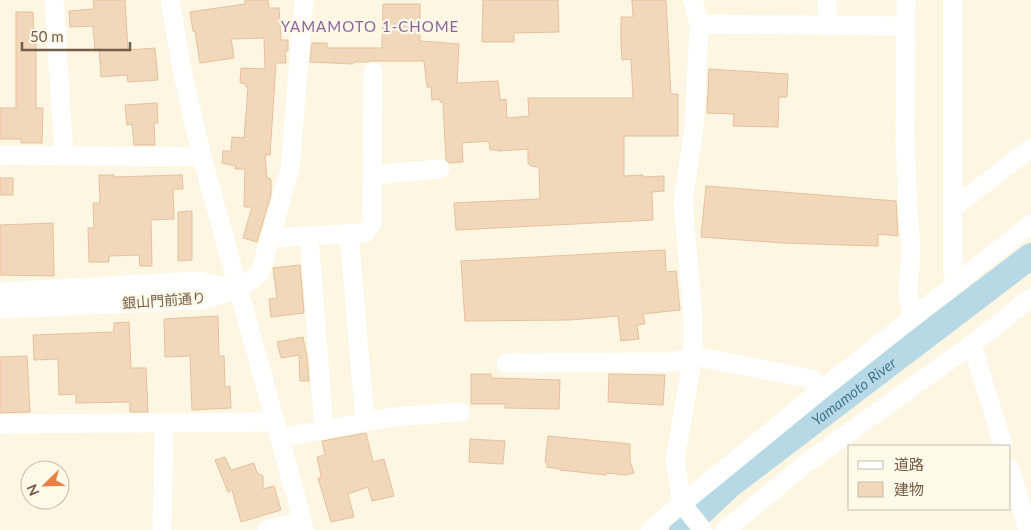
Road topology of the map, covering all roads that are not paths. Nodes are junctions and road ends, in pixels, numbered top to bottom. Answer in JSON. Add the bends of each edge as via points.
{"nodes":[{"id":1,"x":54,"y":0,"type":"edge"},
{"id":2,"x":170,"y":0,"type":"edge"},
{"id":3,"x":304,"y":0,"type":"edge"},
{"id":4,"x":693,"y":0,"type":"edge"},
{"id":5,"x":827,"y":0,"type":"edge"},
{"id":6,"x":906,"y":0,"type":"edge"},
{"id":7,"x":953,"y":0,"type":"edge"},
{"id":8,"x":699,"y":24,"type":"junction"},
{"id":9,"x":827,"y":26,"type":"junction"},
{"id":10,"x":906,"y":26,"type":"junction"},
{"id":11,"x":373,"y":72,"type":"dead end"},
{"id":12,"x":1031,"y":148,"type":"edge"},
{"id":13,"x":0,"y":155,"type":"edge"},
{"id":14,"x":64,"y":156,"type":"junction"},
{"id":15,"x":202,"y":157,"type":"junction"},
{"id":16,"x":440,"y":170,"type":"dead end"},
{"id":17,"x":373,"y":175,"type":"junction"},
{"id":18,"x":953,"y":208,"type":"junction"},
{"id":19,"x":1031,"y":224,"type":"edge"},
{"id":20,"x":349,"y":234,"type":"junction"},
{"id":21,"x":309,"y":236,"type":"junction"},
{"id":22,"x":270,"y":238,"type":"junction"},
{"id":23,"x":959,"y":282,"type":"junction"},
{"id":24,"x":238,"y":290,"type":"junction"},
{"id":25,"x":0,"y":292,"type":"edge"},
{"id":26,"x":1031,"y":298,"type":"edge"},
{"id":27,"x":0,"y":309,"type":"edge"},
{"id":28,"x":912,"y":318,"type":"junction"},
{"id":29,"x":971,"y":344,"type":"junction"},
{"id":30,"x":693,"y":356,"type":"junction"},
{"id":31,"x":506,"y":363,"type":"dead end"},
{"id":32,"x":820,"y":391,"type":"junction"},
{"id":33,"x":460,"y":412,"type":"dead end"},
{"id":34,"x":365,"y":422,"type":"junction"},
{"id":35,"x":164,"y":423,"type":"junction"},
{"id":36,"x":0,"y":424,"type":"edge"},
{"id":37,"x":276,"y":430,"type":"junction"},
{"id":38,"x":324,"y":430,"type":"junction"},
{"id":39,"x":1003,"y":445,"type":"edge"},
{"id":40,"x":1011,"y":471,"type":"edge"},
{"id":41,"x":682,"y":504,"type":"junction"},
{"id":42,"x":303,"y":526,"type":"edge"},
{"id":43,"x":162,"y":530,"type":"edge"},
{"id":44,"x":267,"y":530,"type":"edge"},
{"id":45,"x":650,"y":530,"type":"edge"},
{"id":46,"x":703,"y":530,"type":"edge"},
{"id":47,"x":725,"y":530,"type":"edge"},
{"id":48,"x":1028,"y":530,"type":"edge"}],
"edges":[{"from":1,"to":14,"type":"street"},
{"from":2,"to":15,"type":"street"},
{"from":3,"to":22,"type":"street","via":[[290,169]]},
{"from":4,"to":8,"type":"street"},
{"from":5,"to":9,"type":"street"},
{"from":6,"to":10,"type":"street"},
{"from":7,"to":18,"type":"street"},
{"from":8,"to":9,"type":"street"},
{"from":8,"to":30,"type":"street","via":[[694,128],[683,201],[693,317]]},
{"from":9,"to":10,"type":"street"},
{"from":10,"to":28,"type":"street","via":[[905,138],[911,246],[908,294]]},
{"from":11,"to":17,"type":"street"},
{"from":12,"to":18,"type":"street"},
{"from":13,"to":14,"type":"street"},
{"from":14,"to":15,"type":"street"},
{"from":15,"to":24,"type":"street"},
{"from":16,"to":17,"type":"street"},
{"from":17,"to":20,"type":"street","via":[[372,223],[365,232]]},
{"from":18,"to":23,"type":"street","via":[[953,274]]},
{"from":19,"to":23,"type":"street"},
{"from":20,"to":21,"type":"street"},
{"from":20,"to":34,"type":"street"},
{"from":21,"to":22,"type":"street"},
{"from":21,"to":38,"type":"street"},
{"from":22,"to":24,"type":"street","via":[[260,273]]},
{"from":23,"to":28,"type":"street"},
{"from":24,"to":25,"type":"street","name":"銀山門前通り","via":[[198,281]]},
{"from":24,"to":27,"type":"street","name":"銀山門前通り","via":[[201,300]]},
{"from":24,"to":37,"type":"street"},
{"from":26,"to":29,"type":"street"},
{"from":28,"to":32,"type":"street"},
{"from":29,"to":39,"type":"street"},
{"from":29,"to":47,"type":"street","via":[[808,462]]},
{"from":30,"to":31,"type":"street","via":[[674,362]]},
{"from":30,"to":32,"type":"street","via":[[812,379]]},
{"from":30,"to":41,"type":"street","via":[[675,460]]},
{"from":32,"to":41,"type":"street"},
{"from":33,"to":34,"type":"street","via":[[392,416]]},
{"from":34,"to":38,"type":"street"},
{"from":35,"to":36,"type":"street"},
{"from":35,"to":37,"type":"street"},
{"from":35,"to":43,"type":"street"},
{"from":37,"to":38,"type":"street"},
{"from":37,"to":42,"type":"street"},
{"from":40,"to":48,"type":"street"},
{"from":41,"to":45,"type":"street"},
{"from":41,"to":46,"type":"street"},
{"from":42,"to":44,"type":"street"}]}
